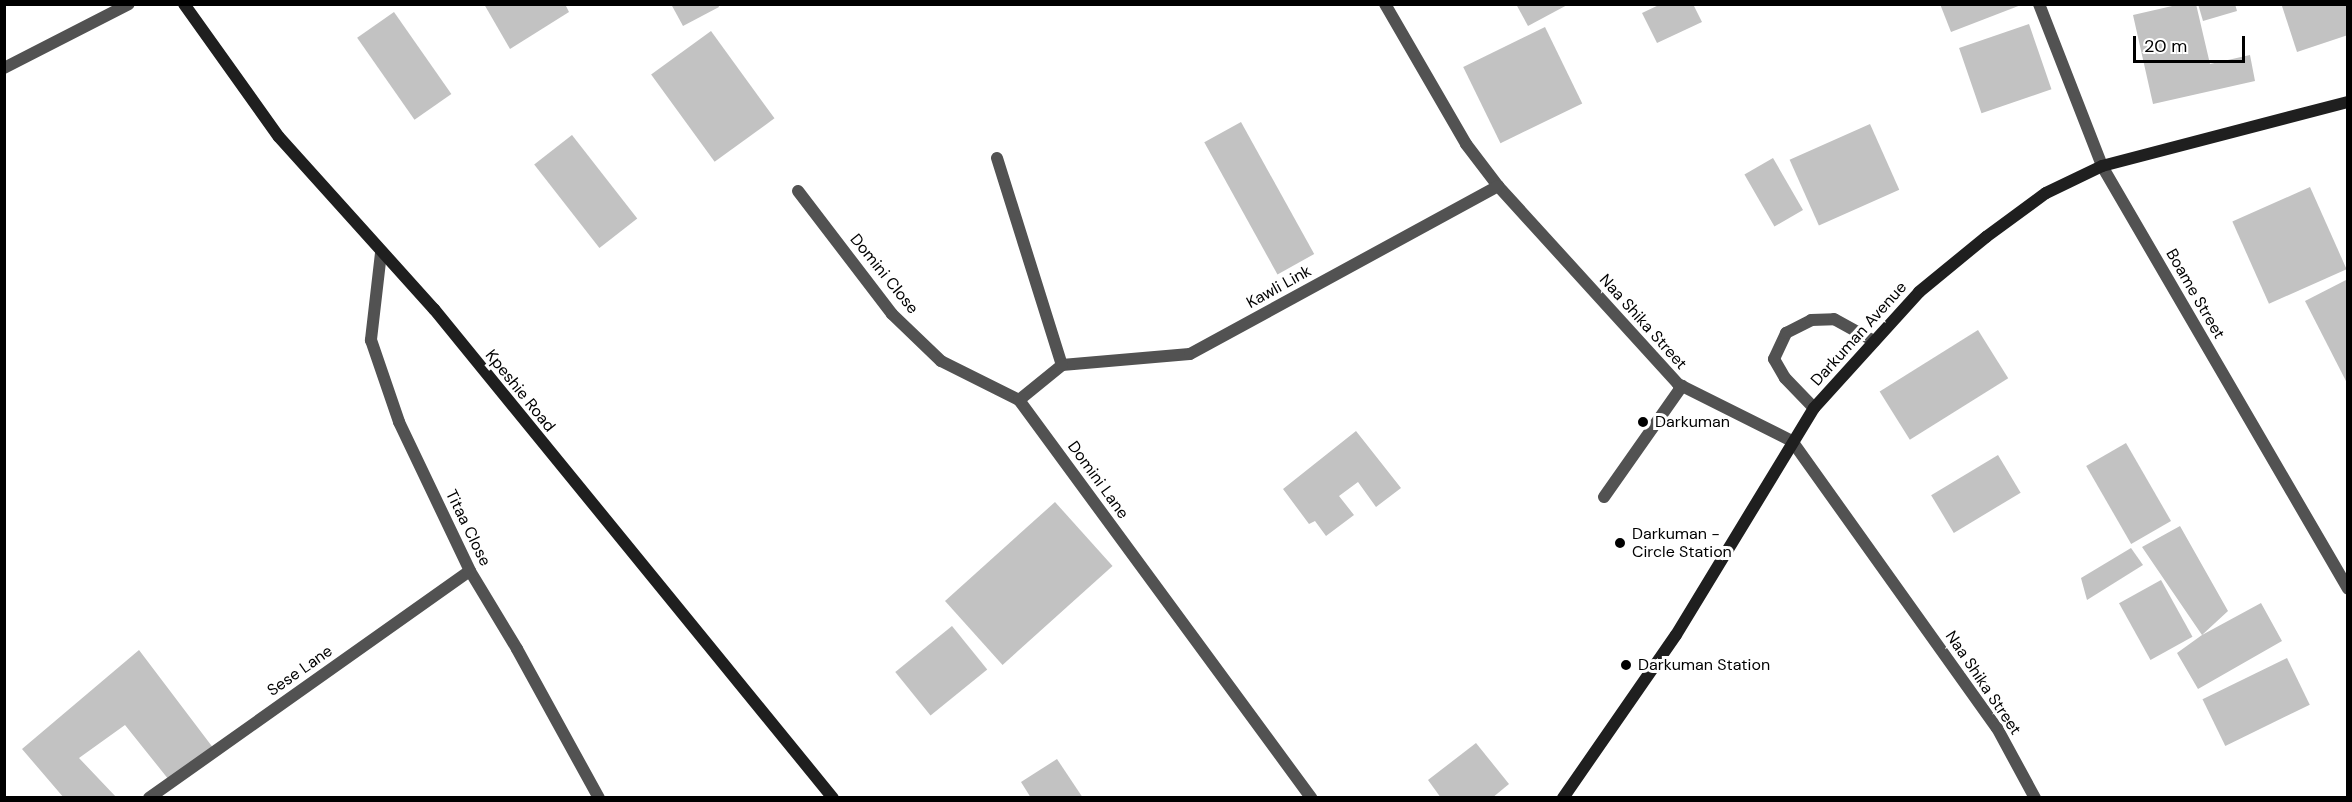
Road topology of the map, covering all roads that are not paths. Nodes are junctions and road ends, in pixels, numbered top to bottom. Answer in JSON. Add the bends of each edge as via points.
{"nodes":[{"id":1,"x":129,"y":4,"type":"edge"},
{"id":2,"x":184,"y":4,"type":"edge"},
{"id":3,"x":1384,"y":4,"type":"edge"},
{"id":4,"x":2039,"y":4,"type":"edge"},
{"id":5,"x":4,"y":68,"type":"edge"},
{"id":6,"x":2348,"y":102,"type":"edge"},
{"id":7,"x":998,"y":158,"type":"dead end"},
{"id":8,"x":2102,"y":166,"type":"junction"},
{"id":9,"x":1498,"y":186,"type":"junction"},
{"id":10,"x":798,"y":191,"type":"dead end"},
{"id":11,"x":381,"y":253,"type":"junction"},
{"id":12,"x":1874,"y":340,"type":"junction"},
{"id":13,"x":1062,"y":365,"type":"junction"},
{"id":14,"x":1682,"y":386,"type":"junction"},
{"id":15,"x":1019,"y":400,"type":"junction"},
{"id":16,"x":1814,"y":408,"type":"junction"},
{"id":17,"x":1792,"y":441,"type":"junction"},
{"id":18,"x":1605,"y":497,"type":"dead end"},
{"id":19,"x":470,"y":571,"type":"junction"},
{"id":20,"x":2348,"y":589,"type":"edge"},
{"id":21,"x":149,"y":798,"type":"edge"},
{"id":22,"x":599,"y":798,"type":"edge"},
{"id":23,"x":833,"y":798,"type":"edge"},
{"id":24,"x":1311,"y":798,"type":"edge"},
{"id":25,"x":1563,"y":798,"type":"edge"},
{"id":26,"x":2035,"y":798,"type":"edge"}],
"edges":[{"from":1,"to":5,"type":"street"},
{"from":2,"to":11,"type":"street","name":"Kpeshie Road","via":[[279,137]]},
{"from":3,"to":9,"type":"street","name":"Naa Shika Street","via":[[1466,144]]},
{"from":4,"to":8,"type":"street","name":"Boame Street"},
{"from":6,"to":8,"type":"street","name":"Darkuman Avenue"},
{"from":7,"to":13,"type":"street"},
{"from":8,"to":12,"type":"street","name":"Darkuman Avenue","via":[[2046,193],[1986,237],[1919,292]]},
{"from":8,"to":20,"type":"street","name":"Boame Street"},
{"from":9,"to":13,"type":"street","name":"Kawli Link","via":[[1190,354]]},
{"from":9,"to":14,"type":"street","name":"Naa Shika Street"},
{"from":10,"to":15,"type":"street","name":"Domini Close","via":[[892,314],[941,361]]},
{"from":11,"to":19,"type":"street","name":"Titaa Close","via":[[371,340],[399,422]]},
{"from":11,"to":23,"type":"street","name":"Kpeshie Road","via":[[434,309]]},
{"from":12,"to":16,"type":"street","name":"Darkuman Avenue"},
{"from":12,"to":16,"type":"street","via":[[1834,319],[1811,320],[1786,333],[1774,359],[1785,378]]},
{"from":13,"to":15,"type":"street"},
{"from":14,"to":17,"type":"street","name":"Naa Shika Street"},
{"from":14,"to":18,"type":"street"},
{"from":15,"to":24,"type":"street","name":"Domini Lane"},
{"from":16,"to":17,"type":"street","name":"Darkuman Avenue"},
{"from":17,"to":25,"type":"street","name":"Darkuman Avenue","via":[[1677,635]]},
{"from":17,"to":26,"type":"street","name":"Naa Shika Street","via":[[1997,728]]},
{"from":19,"to":21,"type":"street","name":"Sese Lane"},
{"from":19,"to":22,"type":"street","name":"Titaa Close"}]}
